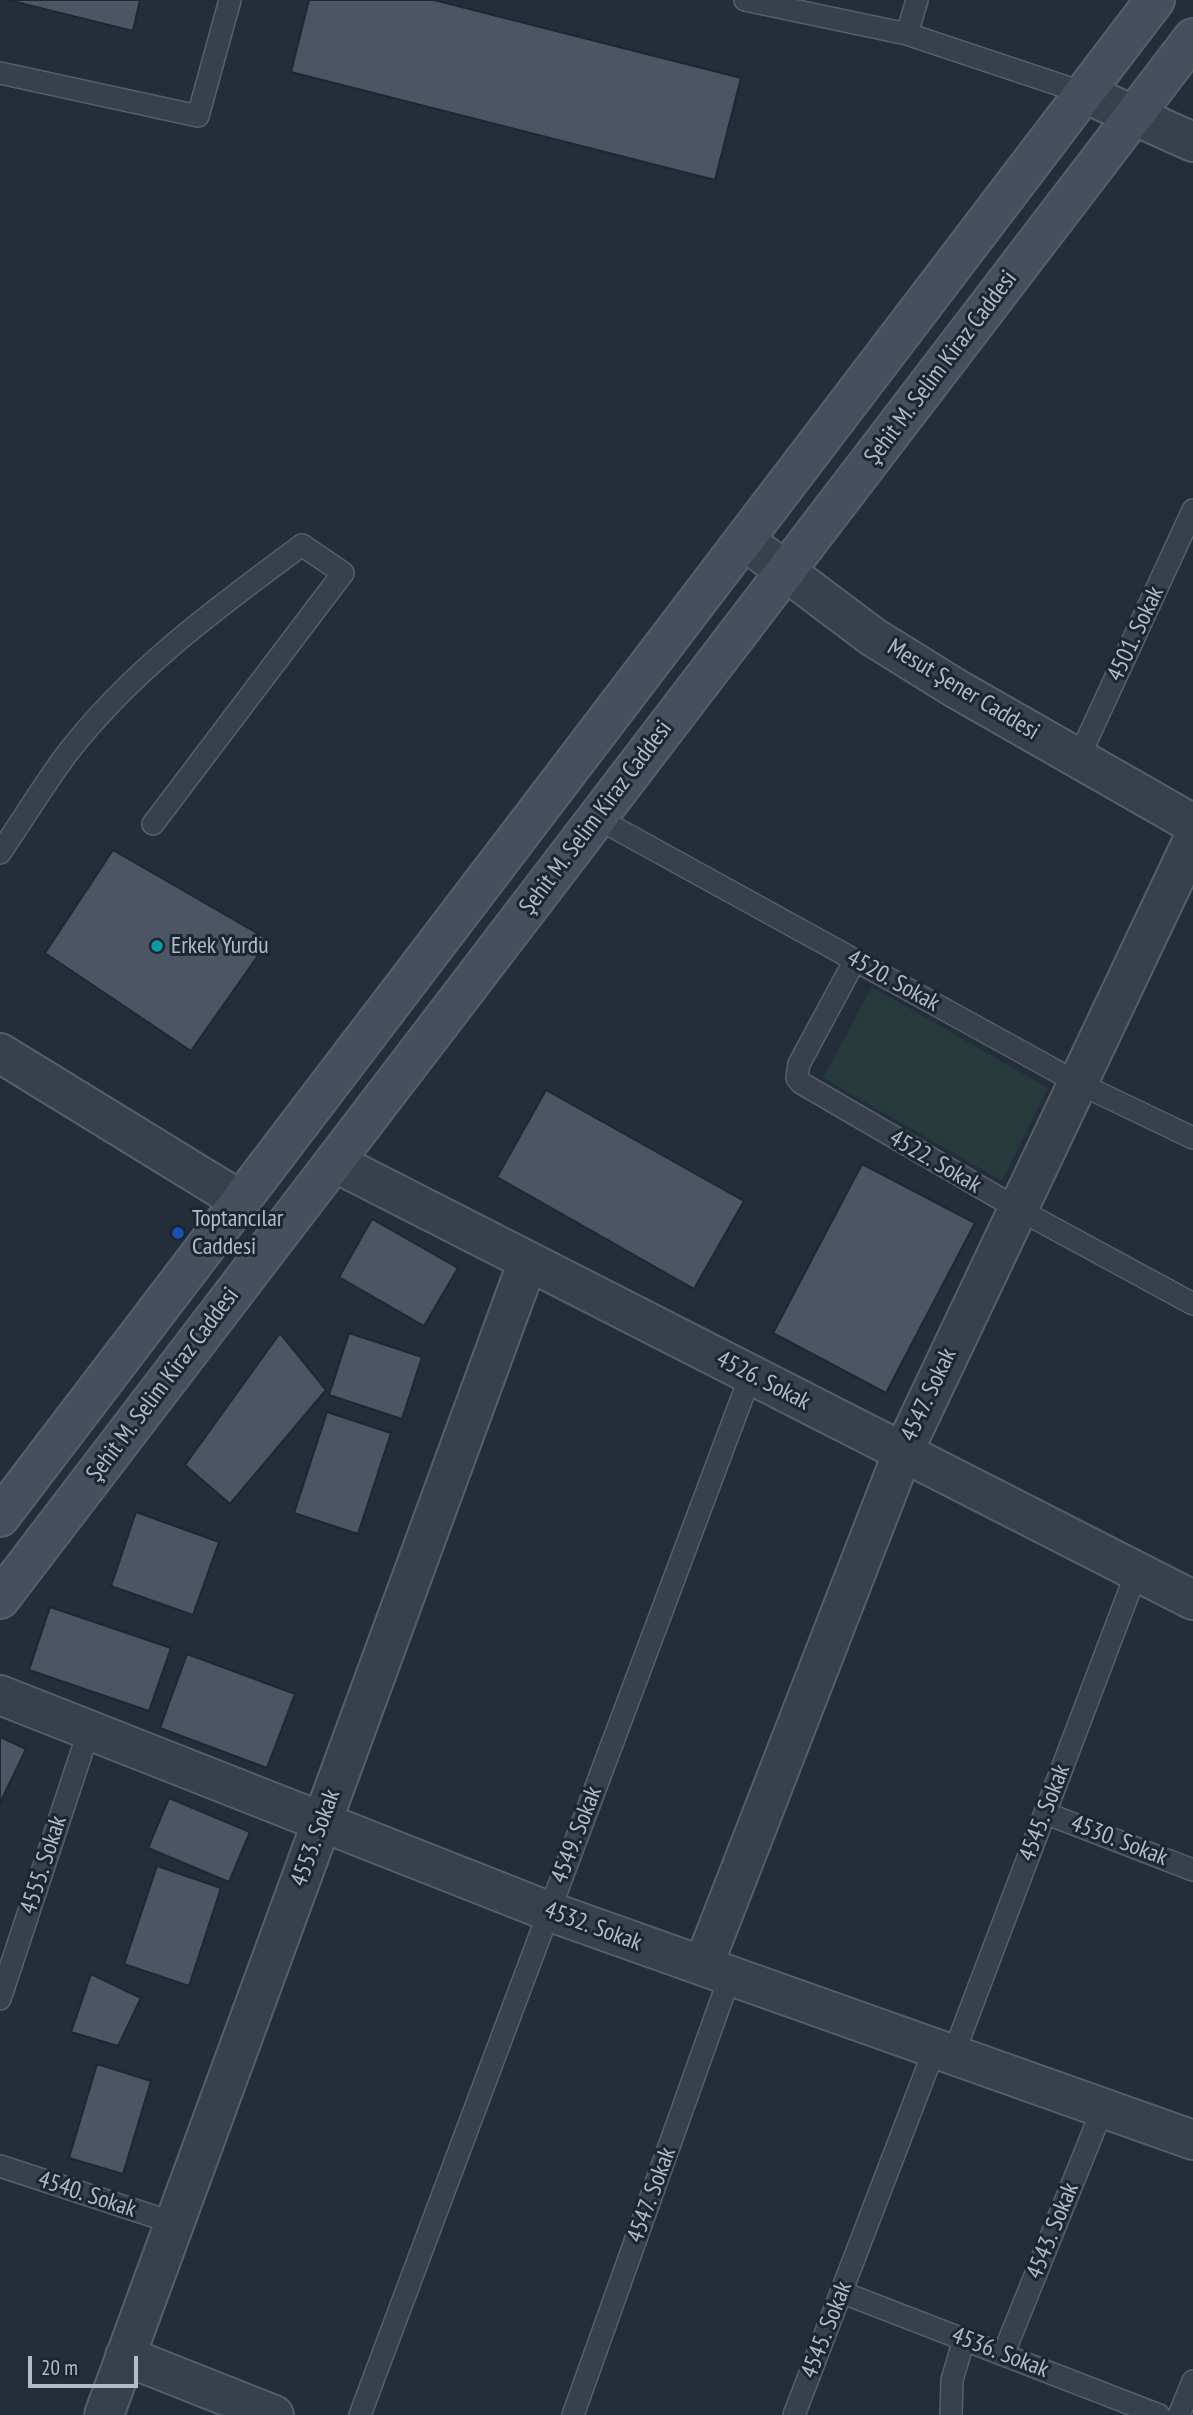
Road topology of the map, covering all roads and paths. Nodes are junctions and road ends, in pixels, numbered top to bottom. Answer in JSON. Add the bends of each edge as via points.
{"nodes":[{"id":1,"x":229,"y":0,"type":"edge"},
{"id":2,"x":745,"y":0,"type":"edge"},
{"id":3,"x":917,"y":0,"type":"edge"},
{"id":4,"x":1155,"y":0,"type":"edge"},
{"id":5,"x":907,"y":34,"type":"junction"},
{"id":6,"x":1193,"y":38,"type":"edge"},
{"id":7,"x":0,"y":73,"type":"edge"},
{"id":8,"x":1084,"y":93,"type":"junction"},
{"id":9,"x":1133,"y":116,"type":"junction"},
{"id":10,"x":1193,"y":142,"type":"edge"},
{"id":11,"x":1192,"y":515,"type":"edge"},
{"id":12,"x":744,"y":540,"type":"junction"},
{"id":13,"x":785,"y":572,"type":"junction"},
{"id":14,"x":1078,"y":759,"type":"junction"},
{"id":15,"x":597,"y":818,"type":"junction"},
{"id":16,"x":153,"y":824,"type":"dead end"},
{"id":17,"x":1193,"y":824,"type":"edge"},
{"id":18,"x":1193,"y":840,"type":"edge"},
{"id":19,"x":0,"y":853,"type":"edge"},
{"id":20,"x":855,"y":960,"type":"junction"},
{"id":21,"x":0,"y":1053,"type":"edge"},
{"id":22,"x":1078,"y":1083,"type":"junction"},
{"id":23,"x":1193,"y":1138,"type":"edge"},
{"id":24,"x":334,"y":1162,"type":"junction"},
{"id":25,"x":241,"y":1201,"type":"junction"},
{"id":26,"x":1018,"y":1209,"type":"junction"},
{"id":27,"x":528,"y":1261,"type":"junction"},
{"id":28,"x":1193,"y":1304,"type":"edge"},
{"id":29,"x":751,"y":1374,"type":"junction"},
{"id":30,"x":903,"y":1452,"type":"junction"},
{"id":31,"x":0,"y":1517,"type":"edge"},
{"id":32,"x":1137,"y":1571,"type":"junction"},
{"id":33,"x":0,"y":1598,"type":"edge"},
{"id":34,"x":1193,"y":1600,"type":"edge"},
{"id":35,"x":0,"y":1695,"type":"edge"},
{"id":36,"x":89,"y":1730,"type":"junction"},
{"id":37,"x":1045,"y":1813,"type":"junction"},
{"id":38,"x":322,"y":1822,"type":"junction"},
{"id":39,"x":1193,"y":1870,"type":"edge"},
{"id":40,"x":548,"y":1911,"type":"junction"},
{"id":41,"x":717,"y":1971,"type":"junction"},
{"id":42,"x":0,"y":1999,"type":"edge"},
{"id":43,"x":944,"y":2051,"type":"junction"},
{"id":44,"x":1102,"y":2108,"type":"junction"},
{"id":45,"x":1193,"y":2140,"type":"edge"},
{"id":46,"x":0,"y":2166,"type":"edge"},
{"id":47,"x":174,"y":2223,"type":"junction"},
{"id":48,"x":841,"y":2292,"type":"junction"},
{"id":49,"x":964,"y":2339,"type":"junction"},
{"id":50,"x":1003,"y":2355,"type":"junction"},
{"id":51,"x":125,"y":2356,"type":"junction"},
{"id":52,"x":1193,"y":2381,"type":"edge"},
{"id":53,"x":104,"y":2415,"type":"edge"},
{"id":54,"x":274,"y":2415,"type":"edge"},
{"id":55,"x":360,"y":2415,"type":"edge"},
{"id":56,"x":573,"y":2415,"type":"edge"},
{"id":57,"x":794,"y":2415,"type":"edge"},
{"id":58,"x":951,"y":2415,"type":"edge"},
{"id":59,"x":1159,"y":2415,"type":"edge"},
{"id":60,"x":1180,"y":2415,"type":"edge"}],
"edges":[{"from":1,"to":7,"type":"lane","via":[[198,116]]},
{"from":2,"to":5,"type":"lane"},
{"from":3,"to":5,"type":"lane"},
{"from":4,"to":8,"type":"street","name":"Şehit M. Selim Kiraz Caddesi"},
{"from":5,"to":8,"type":"lane"},
{"from":6,"to":9,"type":"street","name":"Şehit M. Selim Kiraz Caddesi"},
{"from":8,"to":9,"type":"street"},
{"from":8,"to":12,"type":"street","name":"Şehit M. Selim Kiraz Caddesi"},
{"from":9,"to":10,"type":"street"},
{"from":9,"to":13,"type":"street","name":"Şehit M. Selim Kiraz Caddesi"},
{"from":11,"to":14,"type":"lane","name":"4501. Sokak"},
{"from":12,"to":13,"type":"street","name":"Mesut Şener Caddesi"},
{"from":12,"to":25,"type":"street","name":"Şehit M. Selim Kiraz Caddesi"},
{"from":13,"to":14,"type":"street","name":"Mesut Şener Caddesi","via":[[873,637]]},
{"from":13,"to":15,"type":"street","name":"Şehit M. Selim Kiraz Caddesi"},
{"from":14,"to":17,"type":"street","name":"Mesut Şener Caddesi"},
{"from":15,"to":20,"type":"lane","name":"4520. Sokak"},
{"from":15,"to":24,"type":"street","name":"Şehit M. Selim Kiraz Caddesi"},
{"from":16,"to":19,"type":"lane","via":[[343,573],[302,545],[208,615],[128,687],[67,755]]},
{"from":18,"to":22,"type":"street","name":"4547. Sokak"},
{"from":20,"to":22,"type":"lane","name":"4520. Sokak"},
{"from":20,"to":26,"type":"lane","name":"4522. Sokak","via":[[799,1064],[797,1078]]},
{"from":21,"to":25,"type":"street"},
{"from":22,"to":23,"type":"lane","name":"4520. Sokak"},
{"from":22,"to":26,"type":"street","name":"4547. Sokak"},
{"from":24,"to":27,"type":"street","name":"4526. Sokak"},
{"from":24,"to":33,"type":"street","name":"Şehit M. Selim Kiraz Caddesi"},
{"from":25,"to":31,"type":"street","name":"Şehit M. Selim Kiraz Caddesi"},
{"from":26,"to":28,"type":"lane","name":"4522. Sokak"},
{"from":26,"to":30,"type":"street","name":"4547. Sokak"},
{"from":27,"to":29,"type":"street","name":"4526. Sokak"},
{"from":27,"to":38,"type":"street","name":"4553. Sokak"},
{"from":29,"to":30,"type":"street","name":"4526. Sokak"},
{"from":29,"to":40,"type":"lane","name":"4549. Sokak"},
{"from":30,"to":32,"type":"street","name":"4526. Sokak"},
{"from":30,"to":41,"type":"street","name":"4547. Sokak"},
{"from":32,"to":34,"type":"street","name":"4526. Sokak"},
{"from":32,"to":37,"type":"lane","name":"4545. Sokak"},
{"from":35,"to":36,"type":"street","name":"4532. Sokak"},
{"from":36,"to":38,"type":"street","name":"4532. Sokak"},
{"from":36,"to":42,"type":"lane","name":"4555. Sokak"},
{"from":37,"to":39,"type":"lane","name":"4530. Sokak"},
{"from":37,"to":43,"type":"lane","name":"4545. Sokak"},
{"from":38,"to":40,"type":"street","name":"4532. Sokak"},
{"from":38,"to":47,"type":"street","name":"4553. Sokak"},
{"from":40,"to":41,"type":"street","name":"4532. Sokak"},
{"from":40,"to":55,"type":"lane","name":"4549. Sokak"},
{"from":41,"to":43,"type":"street","name":"4532. Sokak"},
{"from":41,"to":56,"type":"lane","name":"4547. Sokak"},
{"from":43,"to":44,"type":"street","name":"4532. Sokak"},
{"from":43,"to":48,"type":"lane","name":"4545. Sokak"},
{"from":44,"to":45,"type":"street","name":"4532. Sokak"},
{"from":44,"to":50,"type":"lane","name":"4543. Sokak"},
{"from":46,"to":47,"type":"lane","name":"4540. Sokak"},
{"from":47,"to":51,"type":"street","name":"4553. Sokak"},
{"from":48,"to":49,"type":"lane","name":"4536. Sokak"},
{"from":48,"to":57,"type":"lane","name":"4545. Sokak"},
{"from":49,"to":50,"type":"lane","name":"4536. Sokak"},
{"from":49,"to":58,"type":"lane","via":[[952,2380]]},
{"from":50,"to":59,"type":"lane","name":"4536. Sokak"},
{"from":51,"to":53,"type":"street","name":"4553. Sokak"},
{"from":51,"to":54,"type":"street"},
{"from":52,"to":60,"type":"lane"}]}
